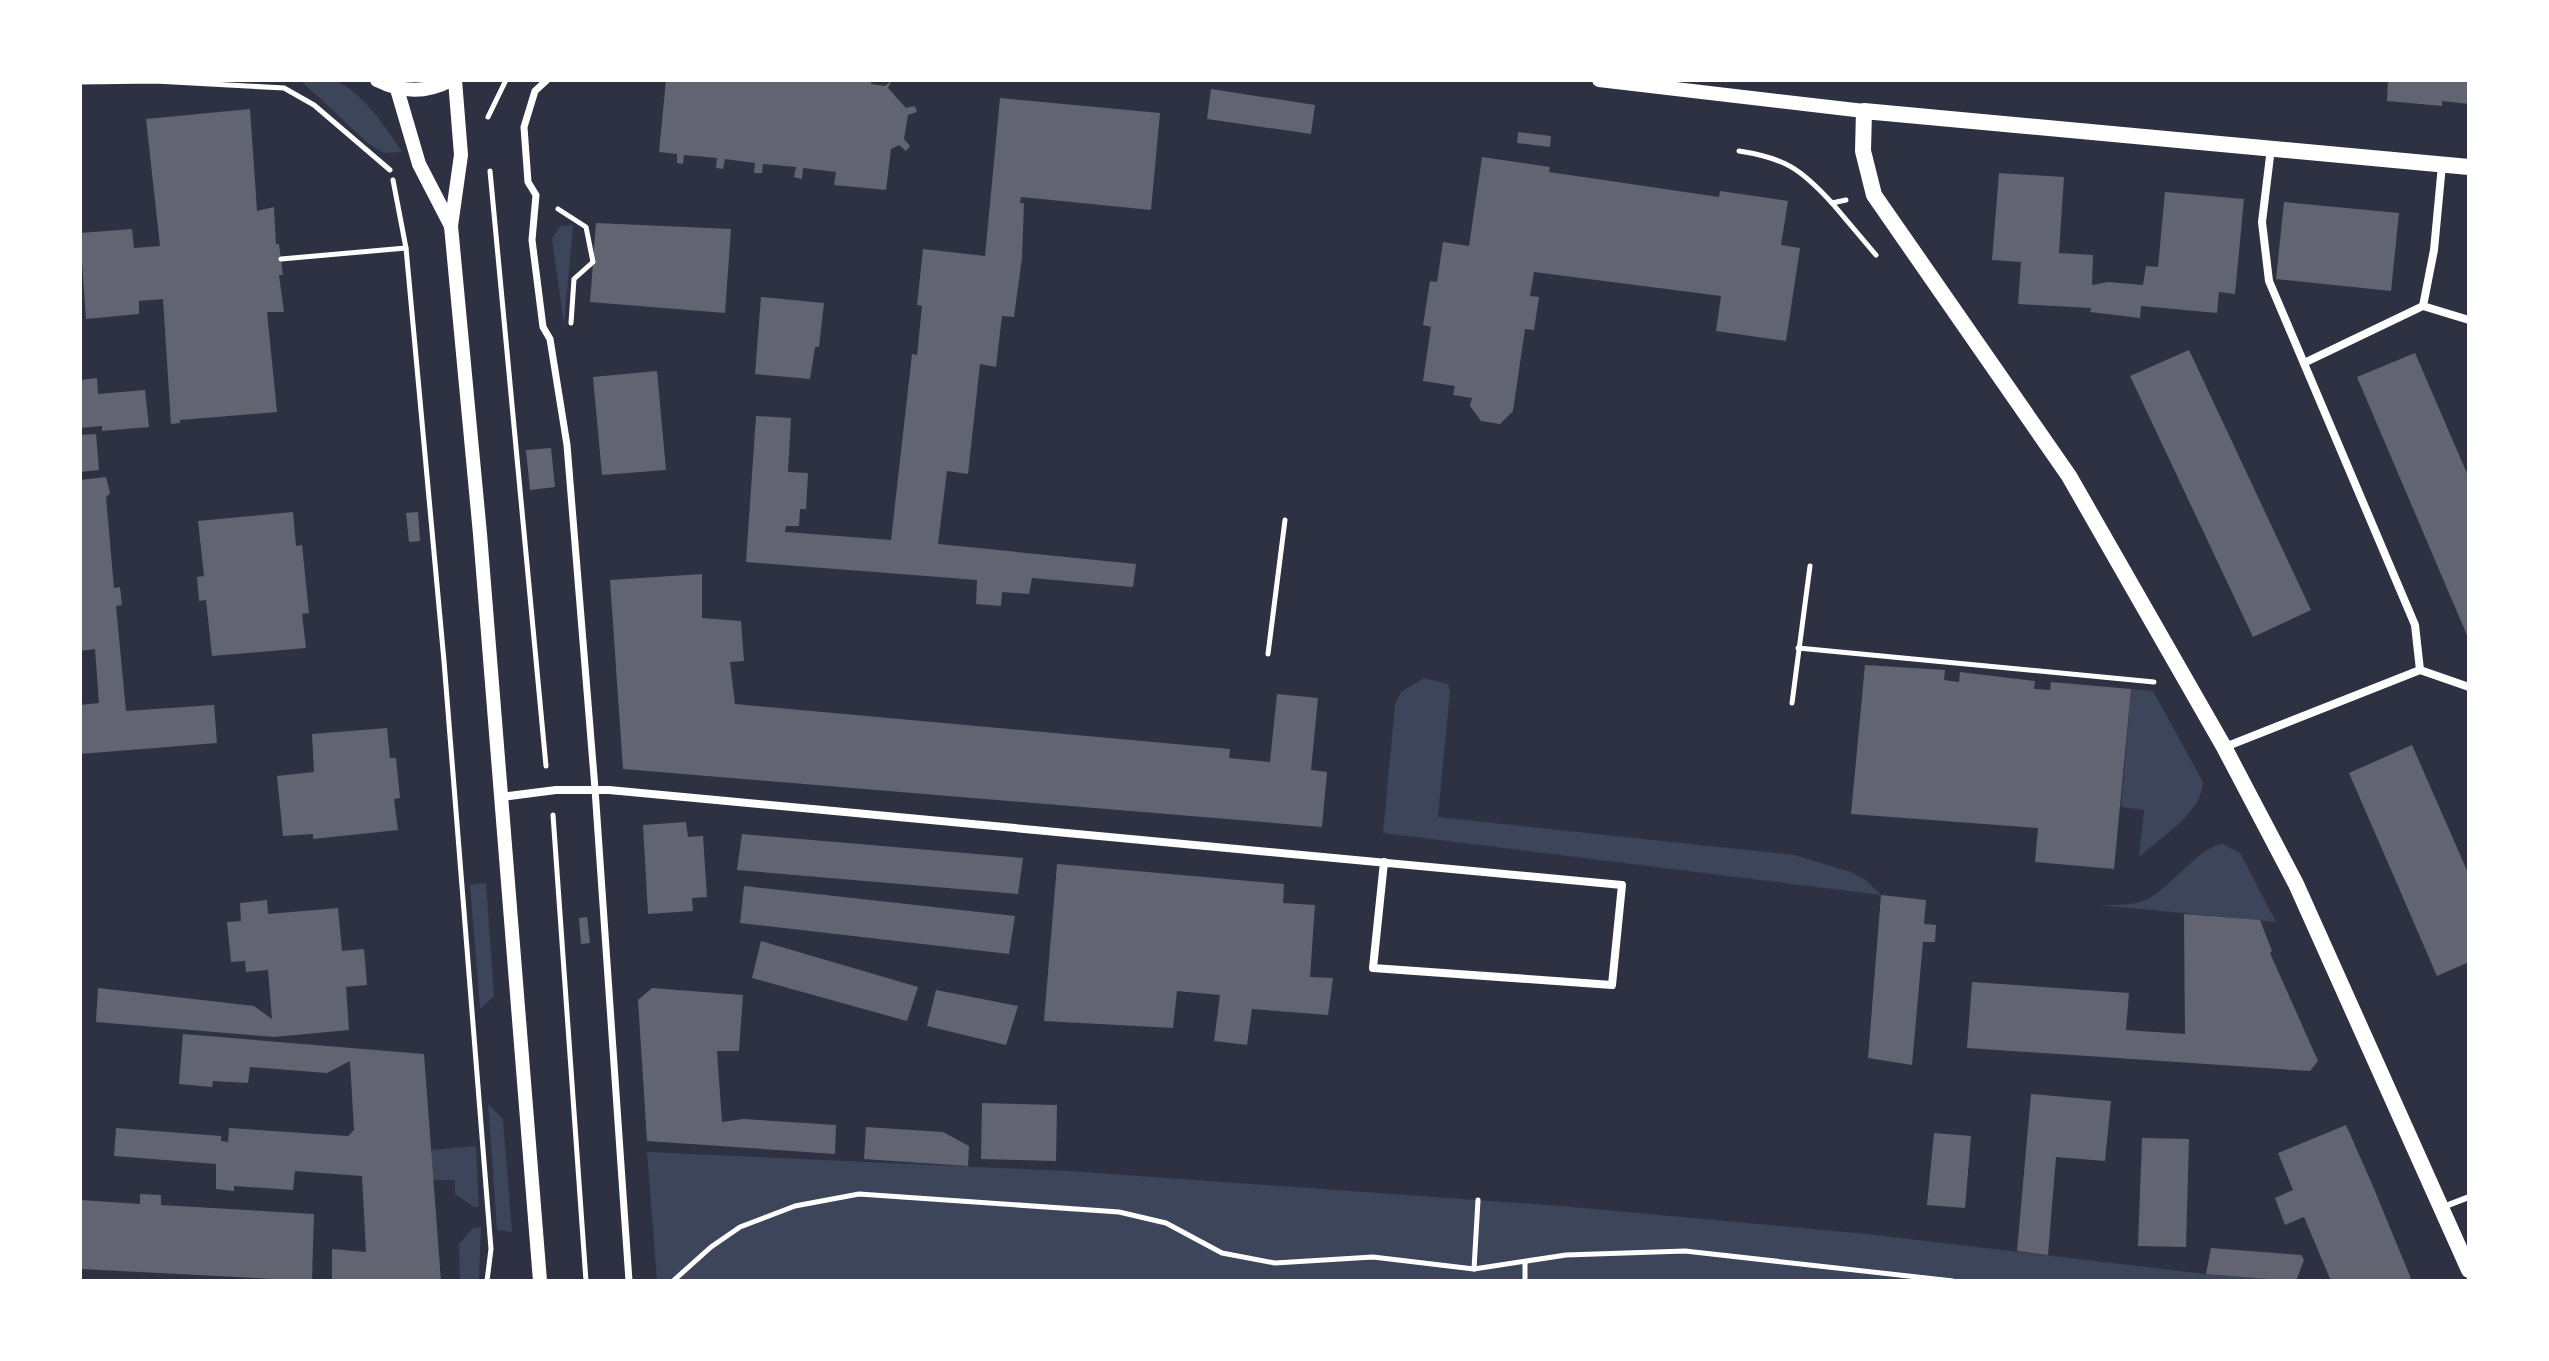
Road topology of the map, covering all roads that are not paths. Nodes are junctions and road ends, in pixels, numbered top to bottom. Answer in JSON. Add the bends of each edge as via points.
{"nodes":[{"id":1,"x":377,"y":80,"type":"edge"},
{"id":2,"x":453,"y":80,"type":"edge"},
{"id":3,"x":547,"y":80,"type":"edge"},
{"id":4,"x":1599,"y":80,"type":"edge"},
{"id":5,"x":397,"y":89,"type":"junction"},
{"id":6,"x":1864,"y":111,"type":"junction"},
{"id":7,"x":2271,"y":148,"type":"junction"},
{"id":8,"x":2442,"y":164,"type":"junction"},
{"id":9,"x":2469,"y":167,"type":"edge"},
{"id":10,"x":451,"y":226,"type":"junction"},
{"id":11,"x":2423,"y":306,"type":"junction"},
{"id":12,"x":2469,"y":320,"type":"edge"},
{"id":13,"x":2304,"y":363,"type":"junction"},
{"id":14,"x":2420,"y":670,"type":"junction"},
{"id":15,"x":2469,"y":687,"type":"edge"},
{"id":16,"x":2224,"y":747,"type":"junction"},
{"id":17,"x":595,"y":789,"type":"junction"},
{"id":18,"x":501,"y":797,"type":"junction"},
{"id":19,"x":1384,"y":862,"type":"junction"},
{"id":20,"x":2469,"y":1197,"type":"edge"},
{"id":21,"x":2441,"y":1208,"type":"junction"},
{"id":22,"x":2469,"y":1270,"type":"edge"},
{"id":23,"x":540,"y":1281,"type":"edge"},
{"id":24,"x":629,"y":1281,"type":"edge"}],
"edges":[{"from":1,"to":5,"type":"street"},
{"from":2,"to":5,"type":"street","via":[[418,91]]},
{"from":2,"to":10,"type":"street","via":[[461,155]]},
{"from":3,"to":17,"type":"street","via":[[535,91],[524,127],[528,182],[536,195],[532,240],[543,327],[550,339],[567,445]]},
{"from":4,"to":6,"type":"street"},
{"from":5,"to":10,"type":"street","via":[[419,164]]},
{"from":6,"to":7,"type":"main road"},
{"from":6,"to":16,"type":"main road","via":[[1863,151],[1874,195],[2069,476]]},
{"from":7,"to":8,"type":"main road"},
{"from":7,"to":13,"type":"street","via":[[2262,222],[2269,281]]},
{"from":8,"to":9,"type":"main road"},
{"from":8,"to":11,"type":"street"},
{"from":10,"to":18,"type":"street"},
{"from":11,"to":12,"type":"street"},
{"from":11,"to":13,"type":"street"},
{"from":13,"to":14,"type":"street","via":[[2415,625]]},
{"from":14,"to":15,"type":"street"},
{"from":14,"to":16,"type":"street"},
{"from":16,"to":21,"type":"main road","via":[[2296,884]]},
{"from":17,"to":18,"type":"street"},
{"from":17,"to":19,"type":"street"},
{"from":17,"to":24,"type":"street"},
{"from":18,"to":23,"type":"street"},
{"from":19,"to":19,"type":"street","via":[[1373,968],[1612,985],[1622,885]]},
{"from":20,"to":21,"type":"lane"},
{"from":21,"to":22,"type":"main road"}]}
